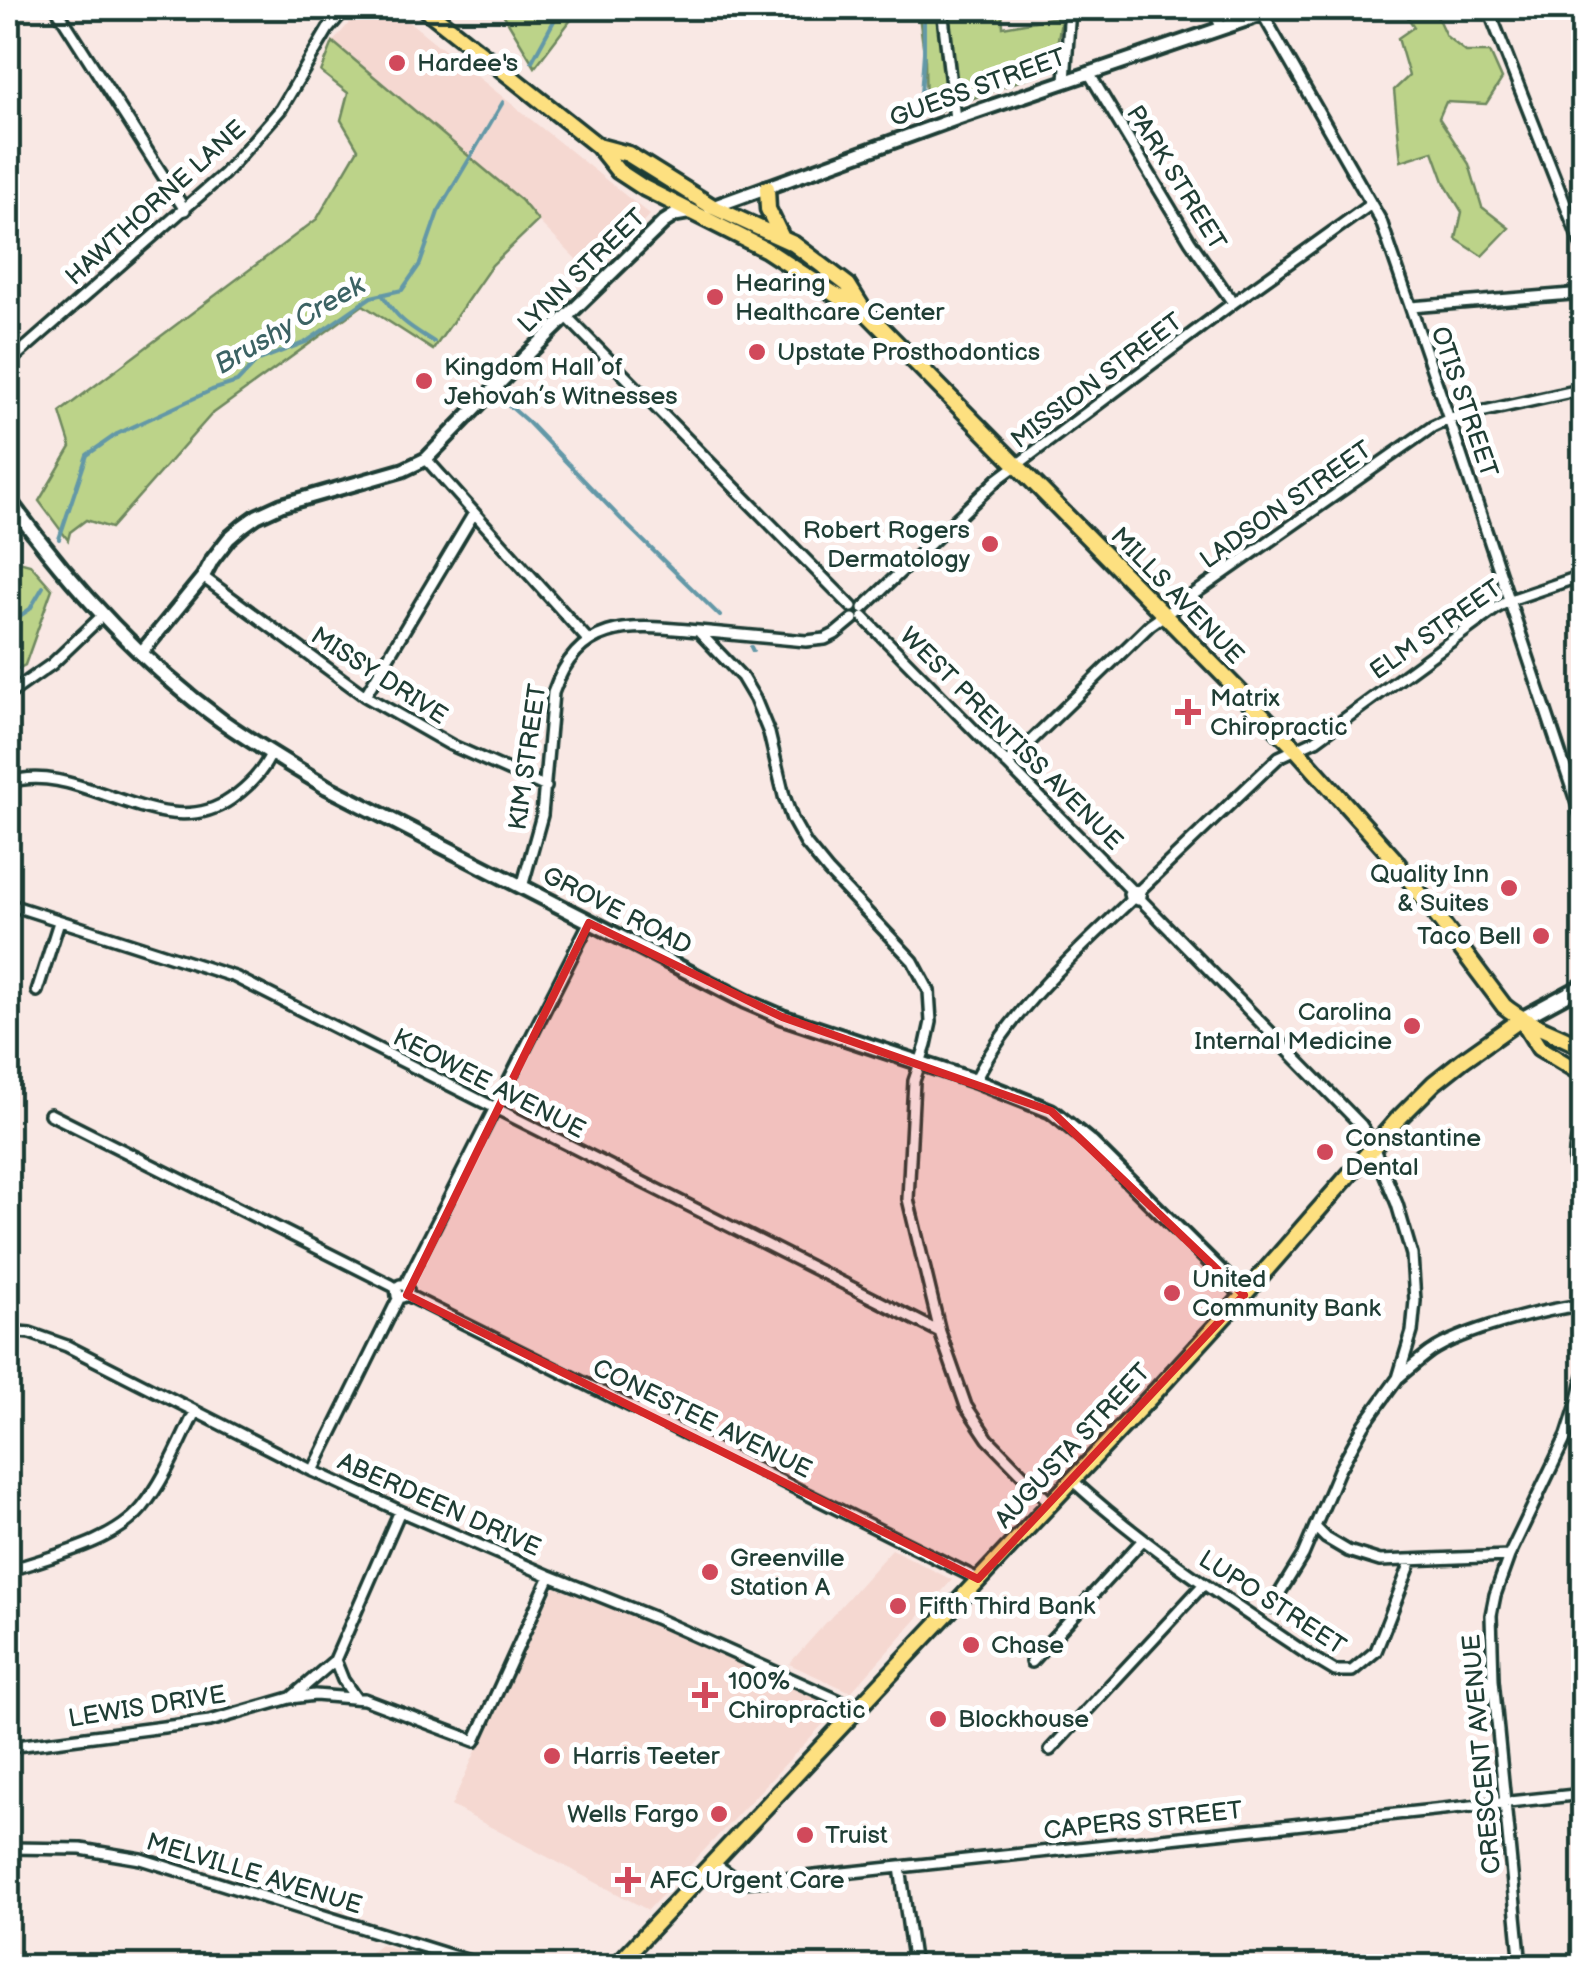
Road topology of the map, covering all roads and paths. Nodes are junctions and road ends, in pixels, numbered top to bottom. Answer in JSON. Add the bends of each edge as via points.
{"nodes":[{"id":1,"x":56,"y":8,"type":"edge"},
{"id":2,"x":346,"y":8,"type":"edge"},
{"id":3,"x":424,"y":8,"type":"edge"},
{"id":4,"x":942,"y":8,"type":"edge"},
{"id":5,"x":1070,"y":8,"type":"edge"},
{"id":6,"x":1213,"y":8,"type":"edge"},
{"id":7,"x":1281,"y":8,"type":"edge"},
{"id":8,"x":1488,"y":8,"type":"edge"},
{"id":9,"x":1262,"y":13,"type":"junction"},
{"id":10,"x":1220,"y":26,"type":"junction"},
{"id":11,"x":1088,"y":73,"type":"junction"},
{"id":12,"x":1065,"y":81,"type":"junction"},
{"id":13,"x":955,"y":119,"type":"junction"},
{"id":14,"x":598,"y":146,"type":"junction"},
{"id":15,"x":767,"y":188,"type":"junction"},
{"id":16,"x":1371,"y":204,"type":"junction"},
{"id":17,"x":714,"y":207,"type":"junction"},
{"id":18,"x":185,"y":210,"type":"junction"},
{"id":19,"x":690,"y":212,"type":"junction"},
{"id":20,"x":782,"y":239,"type":"junction"},
{"id":21,"x":1584,"y":252,"type":"edge"},
{"id":22,"x":1584,"y":293,"type":"edge"},
{"id":23,"x":1232,"y":303,"type":"junction"},
{"id":24,"x":1411,"y":306,"type":"junction"},
{"id":25,"x":862,"y":309,"type":"junction"},
{"id":26,"x":567,"y":318,"type":"junction"},
{"id":27,"x":8,"y":363,"type":"edge"},
{"id":28,"x":1584,"y":389,"type":"edge"},
{"id":29,"x":1449,"y":418,"type":"junction"},
{"id":30,"x":426,"y":459,"type":"junction"},
{"id":31,"x":1018,"y":466,"type":"junction"},
{"id":32,"x":8,"y":500,"type":"edge"},
{"id":33,"x":474,"y":513,"type":"junction"},
{"id":34,"x":1584,"y":575,"type":"edge"},
{"id":35,"x":203,"y":577,"type":"junction"},
{"id":36,"x":1510,"y":600,"type":"junction"},
{"id":37,"x":858,"y":613,"type":"junction"},
{"id":38,"x":102,"y":616,"type":"junction"},
{"id":39,"x":1164,"y":616,"type":"junction"},
{"id":40,"x":698,"y":631,"type":"junction"},
{"id":41,"x":588,"y":640,"type":"junction"},
{"id":42,"x":141,"y":653,"type":"junction"},
{"id":43,"x":8,"y":695,"type":"edge"},
{"id":44,"x":365,"y":696,"type":"junction"},
{"id":45,"x":1296,"y":750,"type":"junction"},
{"id":46,"x":271,"y":754,"type":"junction"},
{"id":47,"x":1007,"y":764,"type":"junction"},
{"id":48,"x":8,"y":783,"type":"edge"},
{"id":49,"x":546,"y":787,"type":"junction"},
{"id":50,"x":1584,"y":825,"type":"edge"},
{"id":51,"x":522,"y":887,"type":"junction"},
{"id":52,"x":1135,"y":895,"type":"junction"},
{"id":53,"x":8,"y":904,"type":"edge"},
{"id":54,"x":59,"y":922,"type":"junction"},
{"id":55,"x":589,"y":923,"type":"junction"},
{"id":56,"x":1584,"y":985,"type":"edge"},
{"id":57,"x":37,"y":991,"type":"dead end"},
{"id":58,"x":1521,"y":1020,"type":"junction"},
{"id":59,"x":1584,"y":1048,"type":"edge"},
{"id":60,"x":920,"y":1063,"type":"junction"},
{"id":61,"x":1584,"y":1075,"type":"edge"},
{"id":62,"x":976,"y":1081,"type":"junction"},
{"id":63,"x":496,"y":1110,"type":"junction"},
{"id":64,"x":50,"y":1114,"type":"dead end"},
{"id":65,"x":1584,"y":1123,"type":"edge"},
{"id":66,"x":1373,"y":1146,"type":"junction"},
{"id":67,"x":1584,"y":1220,"type":"edge"},
{"id":68,"x":402,"y":1291,"type":"junction"},
{"id":69,"x":1244,"y":1295,"type":"junction"},
{"id":70,"x":1584,"y":1305,"type":"edge"},
{"id":71,"x":10,"y":1328,"type":"edge"},
{"id":72,"x":940,"y":1332,"type":"junction"},
{"id":73,"x":1584,"y":1375,"type":"edge"},
{"id":74,"x":1398,"y":1378,"type":"junction"},
{"id":75,"x":196,"y":1412,"type":"junction"},
{"id":76,"x":314,"y":1471,"type":"junction"},
{"id":77,"x":1072,"y":1480,"type":"junction"},
{"id":78,"x":1050,"y":1503,"type":"junction"},
{"id":79,"x":400,"y":1511,"type":"junction"},
{"id":80,"x":1315,"y":1527,"type":"junction"},
{"id":81,"x":1142,"y":1540,"type":"junction"},
{"id":82,"x":1509,"y":1556,"type":"junction"},
{"id":83,"x":1412,"y":1560,"type":"junction"},
{"id":84,"x":8,"y":1570,"type":"edge"},
{"id":85,"x":550,"y":1576,"type":"junction"},
{"id":86,"x":978,"y":1580,"type":"junction"},
{"id":87,"x":1204,"y":1584,"type":"junction"},
{"id":88,"x":1271,"y":1608,"type":"dead end"},
{"id":89,"x":335,"y":1660,"type":"junction"},
{"id":90,"x":1031,"y":1662,"type":"dead end"},
{"id":91,"x":355,"y":1697,"type":"junction"},
{"id":92,"x":290,"y":1698,"type":"junction"},
{"id":93,"x":858,"y":1709,"type":"junction"},
{"id":94,"x":8,"y":1747,"type":"edge"},
{"id":95,"x":1050,"y":1750,"type":"dead end"},
{"id":96,"x":1584,"y":1794,"type":"edge"},
{"id":97,"x":1506,"y":1802,"type":"junction"},
{"id":98,"x":8,"y":1848,"type":"edge"},
{"id":99,"x":712,"y":1862,"type":"junction"},
{"id":100,"x":900,"y":1867,"type":"junction"},
{"id":101,"x":485,"y":1966,"type":"edge"},
{"id":102,"x":616,"y":1966,"type":"edge"},
{"id":103,"x":914,"y":1966,"type":"edge"},
{"id":104,"x":1521,"y":1966,"type":"edge"}],
"edges":[{"from":1,"to":18,"type":"street"},
{"from":2,"to":18,"type":"street","name":"HAWTHORNE LANE","via":[[264,132]]},
{"from":3,"to":14,"type":"main road","name":"MILLS AVENUE"},
{"from":4,"to":13,"type":"street"},
{"from":5,"to":12,"type":"street"},
{"from":6,"to":10,"type":"street"},
{"from":7,"to":9,"type":"street","name":"GUESS STREET"},
{"from":8,"to":21,"type":"street"},
{"from":9,"to":10,"type":"street","name":"GUESS STREET"},
{"from":9,"to":16,"type":"street","name":"OTIS STREET"},
{"from":10,"to":11,"type":"street","name":"GUESS STREET"},
{"from":11,"to":12,"type":"street","name":"GUESS STREET"},
{"from":11,"to":23,"type":"street","name":"PARK STREET"},
{"from":12,"to":13,"type":"street","name":"GUESS STREET"},
{"from":13,"to":15,"type":"street","name":"GUESS STREET"},
{"from":14,"to":17,"type":"main road","name":"MILLS AVENUE","via":[[628,154]]},
{"from":14,"to":19,"type":"main road","name":"MILLS AVENUE","via":[[618,171]]},
{"from":15,"to":17,"type":"street","name":"GUESS STREET"},
{"from":15,"to":20,"type":"main road"},
{"from":16,"to":23,"type":"street","name":"MISSION STREET"},
{"from":16,"to":24,"type":"street","name":"OTIS STREET"},
{"from":17,"to":19,"type":"street","name":"GUESS STREET"},
{"from":17,"to":20,"type":"main road","name":"MILLS AVENUE"},
{"from":18,"to":27,"type":"street","name":"HAWTHORNE LANE"},
{"from":19,"to":25,"type":"main road","name":"MILLS AVENUE","via":[[766,249]]},
{"from":19,"to":26,"type":"street","name":"LYNN STREET","via":[[664,222]]},
{"from":20,"to":25,"type":"main road","name":"MILLS AVENUE","via":[[848,285]]},
{"from":22,"to":24,"type":"street"},
{"from":23,"to":31,"type":"street","name":"MISSION STREET"},
{"from":24,"to":29,"type":"street","name":"OTIS STREET"},
{"from":25,"to":31,"type":"main road","name":"MILLS AVENUE"},
{"from":26,"to":30,"type":"street","name":"LYNN STREET"},
{"from":26,"to":37,"type":"street","name":"WEST PRENTISS AVENUE"},
{"from":28,"to":29,"type":"street","name":"LADSON STREET"},
{"from":29,"to":36,"type":"street","name":"OTIS STREET"},
{"from":29,"to":39,"type":"street","name":"LADSON STREET"},
{"from":30,"to":33,"type":"street"},
{"from":30,"to":35,"type":"street","via":[[257,516],[229,538]]},
{"from":31,"to":37,"type":"street","name":"MISSION STREET"},
{"from":31,"to":39,"type":"main road","name":"MILLS AVENUE"},
{"from":32,"to":38,"type":"main road","name":"GROVE ROAD"},
{"from":33,"to":41,"type":"street"},
{"from":33,"to":44,"type":"street"},
{"from":34,"to":36,"type":"street","name":"ELM STREET"},
{"from":35,"to":42,"type":"street"},
{"from":35,"to":44,"type":"street","name":"MISSY DRIVE"},
{"from":36,"to":45,"type":"street","name":"ELM STREET"},
{"from":36,"to":50,"type":"street","name":"OTIS STREET"},
{"from":37,"to":40,"type":"street","name":"MISSION STREET","via":[[835,634],[806,641]]},
{"from":37,"to":47,"type":"street","name":"WEST PRENTISS AVENUE"},
{"from":38,"to":42,"type":"main road","name":"GROVE ROAD"},
{"from":38,"to":43,"type":"street"},
{"from":39,"to":45,"type":"main road","name":"MILLS AVENUE"},
{"from":39,"to":47,"type":"street","name":"LADSON STREET"},
{"from":40,"to":41,"type":"street","name":"MISSION STREET","via":[[631,628]]},
{"from":40,"to":60,"type":"street","via":[[755,699],[806,844],[922,975],[931,1009]]},
{"from":41,"to":49,"type":"street","name":"KIM STREET","via":[[552,692]]},
{"from":42,"to":46,"type":"main road","name":"GROVE ROAD"},
{"from":44,"to":49,"type":"street","name":"MISSY DRIVE","via":[[451,745]]},
{"from":45,"to":52,"type":"street","name":"ELM STREET","via":[[1280,757]]},
{"from":45,"to":58,"type":"main road","name":"MILLS AVENUE","via":[[1383,846],[1498,1000]]},
{"from":46,"to":48,"type":"street","via":[[246,788],[194,813],[170,815],[48,780]]},
{"from":46,"to":51,"type":"main road","name":"GROVE ROAD"},
{"from":47,"to":52,"type":"street","name":"WEST PRENTISS AVENUE"},
{"from":49,"to":51,"type":"street","name":"KIM STREET"},
{"from":51,"to":55,"type":"main road","name":"GROVE ROAD"},
{"from":52,"to":62,"type":"street","name":"ELM STREET","via":[[1019,1014]]},
{"from":52,"to":66,"type":"street","name":"WEST PRENTISS AVENUE","via":[[1361,1125]]},
{"from":53,"to":54,"type":"street","name":"KEOWEE AVENUE"},
{"from":54,"to":57,"type":"street"},
{"from":54,"to":63,"type":"street","name":"KEOWEE AVENUE","via":[[235,977]]},
{"from":55,"to":60,"type":"main road","name":"GROVE ROAD","via":[[744,1001]]},
{"from":55,"to":63,"type":"street"},
{"from":56,"to":58,"type":"main road","name":"AUGUSTA STREET"},
{"from":58,"to":59,"type":"main road"},
{"from":58,"to":61,"type":"main road","name":"MILLS AVENUE","via":[[1538,1048]]},
{"from":58,"to":66,"type":"main road","name":"AUGUSTA STREET","via":[[1434,1084]]},
{"from":60,"to":62,"type":"main road","name":"GROVE ROAD"},
{"from":60,"to":72,"type":"street","via":[[908,1198]]},
{"from":62,"to":69,"type":"main road","name":"GROVE ROAD","via":[[1051,1111],[1078,1131]]},
{"from":63,"to":68,"type":"street"},
{"from":63,"to":72,"type":"street","name":"KEOWEE AVENUE"},
{"from":64,"to":68,"type":"street","name":"CONESTEE AVENUE"},
{"from":65,"to":67,"type":"street","via":[[1573,1149]]},
{"from":66,"to":69,"type":"main road","name":"AUGUSTA STREET"},
{"from":66,"to":74,"type":"street","name":"WEST PRENTISS AVENUE","via":[[1398,1204],[1414,1271],[1412,1332]]},
{"from":68,"to":76,"type":"street"},
{"from":68,"to":86,"type":"street","name":"CONESTEE AVENUE"},
{"from":69,"to":77,"type":"main road","name":"AUGUSTA STREET"},
{"from":70,"to":74,"type":"street","via":[[1464,1334]]},
{"from":71,"to":75,"type":"street","name":"ABERDEEN DRIVE","via":[[66,1346]]},
{"from":72,"to":78,"type":"street","via":[[976,1424]]},
{"from":73,"to":82,"type":"street","name":"CRESCENT AVENUE","via":[[1567,1435]]},
{"from":74,"to":80,"type":"street","via":[[1364,1425]]},
{"from":75,"to":76,"type":"street","name":"ABERDEEN DRIVE"},
{"from":75,"to":84,"type":"street","via":[[157,1486],[128,1522]]},
{"from":76,"to":79,"type":"street","name":"ABERDEEN DRIVE"},
{"from":77,"to":78,"type":"main road","name":"AUGUSTA STREET"},
{"from":77,"to":81,"type":"street","name":"LUPO STREET"},
{"from":78,"to":86,"type":"main road","name":"AUGUSTA STREET"},
{"from":79,"to":85,"type":"street","name":"ABERDEEN DRIVE"},
{"from":79,"to":89,"type":"street"},
{"from":80,"to":83,"type":"street","via":[[1367,1558]]},
{"from":80,"to":88,"type":"street"},
{"from":81,"to":87,"type":"street","name":"LUPO STREET"},
{"from":81,"to":90,"type":"street"},
{"from":82,"to":83,"type":"street"},
{"from":82,"to":97,"type":"street","name":"CRESCENT AVENUE","via":[[1495,1595],[1490,1640]]},
{"from":83,"to":87,"type":"street","name":"LUPO STREET","via":[[1376,1650],[1344,1673]]},
{"from":85,"to":91,"type":"street","via":[[475,1741]]},
{"from":85,"to":93,"type":"street","name":"ABERDEEN DRIVE"},
{"from":86,"to":93,"type":"main road","name":"AUGUSTA STREET"},
{"from":87,"to":95,"type":"street"},
{"from":89,"to":91,"type":"street"},
{"from":89,"to":92,"type":"street"},
{"from":91,"to":92,"type":"street"},
{"from":92,"to":94,"type":"street","name":"LEWIS DRIVE","via":[[210,1721]]},
{"from":93,"to":99,"type":"main road","name":"AUGUSTA STREET"},
{"from":96,"to":97,"type":"street","name":"CAPERS STREET"},
{"from":97,"to":100,"type":"street","name":"CAPERS STREET"},
{"from":97,"to":104,"type":"street","name":"CRESCENT AVENUE"},
{"from":98,"to":101,"type":"street","name":"MELVILLE AVENUE","via":[[82,1849],[141,1859]]},
{"from":99,"to":100,"type":"street","name":"CAPERS STREET","via":[[742,1882]]},
{"from":99,"to":102,"type":"main road","name":"AUGUSTA STREET"},
{"from":100,"to":103,"type":"street"}]}
